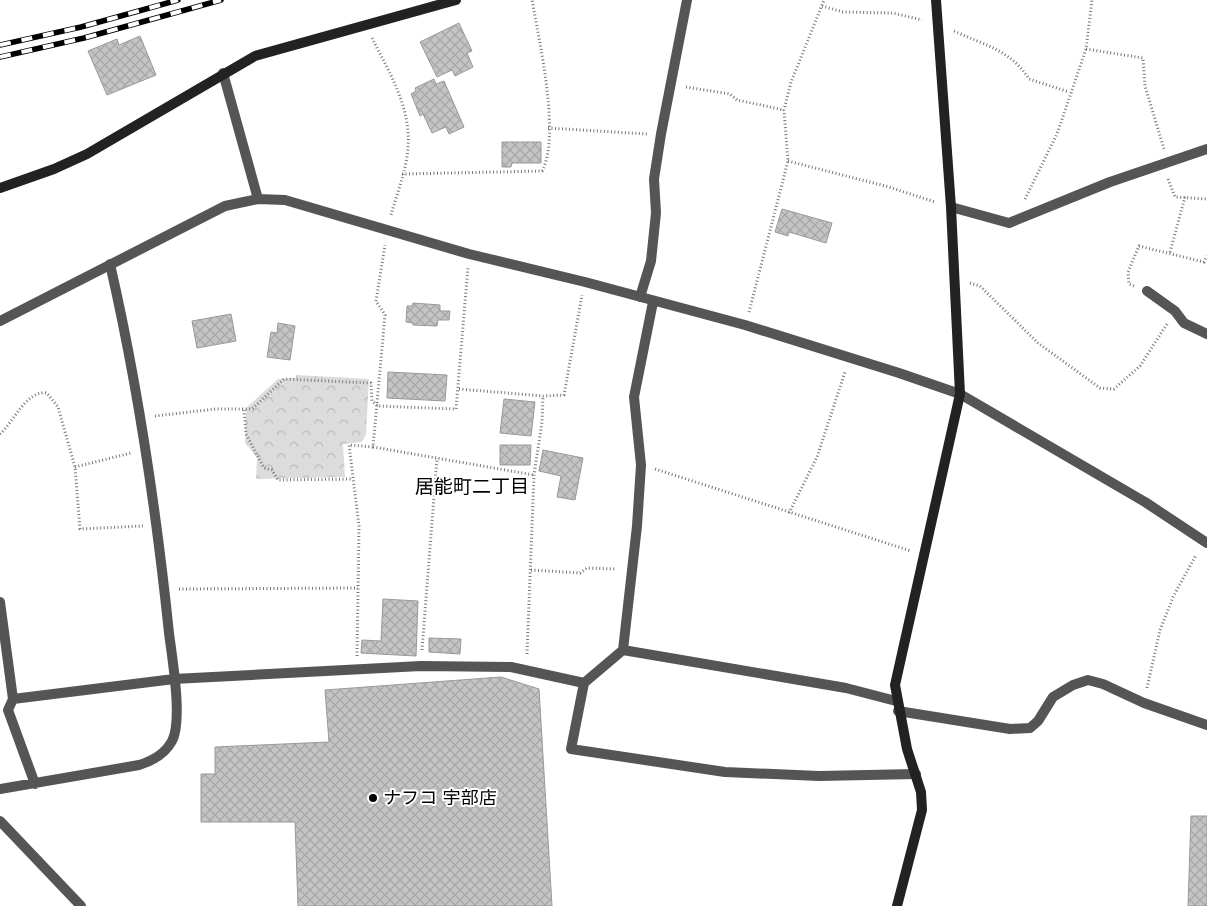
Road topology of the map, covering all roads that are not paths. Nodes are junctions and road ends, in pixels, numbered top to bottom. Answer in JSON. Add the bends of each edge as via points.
{"nodes":[{"id":1,"x":456,"y":0,"type":"edge"},
{"id":2,"x":687,"y":0,"type":"edge"},
{"id":3,"x":936,"y":0,"type":"edge"},
{"id":4,"x":224,"y":73,"type":"junction"},
{"id":5,"x":1207,"y":149,"type":"edge"},
{"id":6,"x":0,"y":188,"type":"edge"},
{"id":7,"x":258,"y":199,"type":"junction"},
{"id":8,"x":951,"y":207,"type":"junction"},
{"id":9,"x":110,"y":264,"type":"junction"},
{"id":10,"x":1147,"y":291,"type":"road end"},
{"id":11,"x":640,"y":297,"type":"junction"},
{"id":12,"x":653,"y":302,"type":"junction"},
{"id":13,"x":0,"y":321,"type":"edge"},
{"id":14,"x":1207,"y":334,"type":"edge"},
{"id":15,"x":960,"y":394,"type":"junction"},
{"id":16,"x":1206,"y":542,"type":"edge"},
{"id":17,"x":0,"y":602,"type":"edge"},
{"id":18,"x":623,"y":650,"type":"junction"},
{"id":19,"x":174,"y":679,"type":"junction"},
{"id":20,"x":584,"y":684,"type":"junction"},
{"id":21,"x":13,"y":699,"type":"junction"},
{"id":22,"x":896,"y":701,"type":"junction"},
{"id":23,"x":898,"y":712,"type":"junction"},
{"id":24,"x":1207,"y":724,"type":"edge"},
{"id":25,"x":916,"y":774,"type":"junction"},
{"id":26,"x":35,"y":784,"type":"junction"},
{"id":27,"x":0,"y":789,"type":"edge"},
{"id":28,"x":2,"y":825,"type":"edge"},
{"id":29,"x":80,"y":906,"type":"edge"},
{"id":30,"x":898,"y":906,"type":"edge"}],
"edges":[{"from":1,"to":4,"type":"street","via":[[255,56]]},
{"from":2,"to":11,"type":"street","via":[[661,134],[654,179],[656,213],[650,261]]},
{"from":3,"to":8,"type":"street"},
{"from":4,"to":6,"type":"street","via":[[87,154]]},
{"from":4,"to":7,"type":"street"},
{"from":5,"to":8,"type":"street","via":[[1110,182],[1009,223]]},
{"from":7,"to":9,"type":"street","via":[[225,206]]},
{"from":7,"to":11,"type":"street","via":[[285,200],[468,254]]},
{"from":8,"to":15,"type":"street"},
{"from":9,"to":13,"type":"street"},
{"from":9,"to":19,"type":"street","via":[[142,418]]},
{"from":10,"to":14,"type":"street","via":[[1175,311],[1184,324]]},
{"from":11,"to":12,"type":"street"},
{"from":12,"to":15,"type":"street","via":[[850,357]]},
{"from":12,"to":18,"type":"street","via":[[634,397],[641,465]]},
{"from":15,"to":16,"type":"street","via":[[1145,502]]},
{"from":15,"to":22,"type":"street","via":[[894,685]]},
{"from":17,"to":21,"type":"street"},
{"from":18,"to":20,"type":"street"},
{"from":18,"to":22,"type":"street","via":[[846,688]]},
{"from":19,"to":20,"type":"street","via":[[421,666],[511,666]]},
{"from":19,"to":21,"type":"street"},
{"from":19,"to":26,"type":"street","via":[[177,717],[172,741],[154,761]]},
{"from":20,"to":25,"type":"street","via":[[571,749],[725,772],[819,776]]},
{"from":21,"to":26,"type":"street","via":[[8,710]]},
{"from":22,"to":23,"type":"street"},
{"from":23,"to":24,"type":"street","via":[[1010,729],[1030,728],[1053,697],[1088,680]]},
{"from":23,"to":25,"type":"street"},
{"from":25,"to":30,"type":"street","via":[[922,810]]},
{"from":26,"to":27,"type":"street"},
{"from":28,"to":29,"type":"street"}]}
